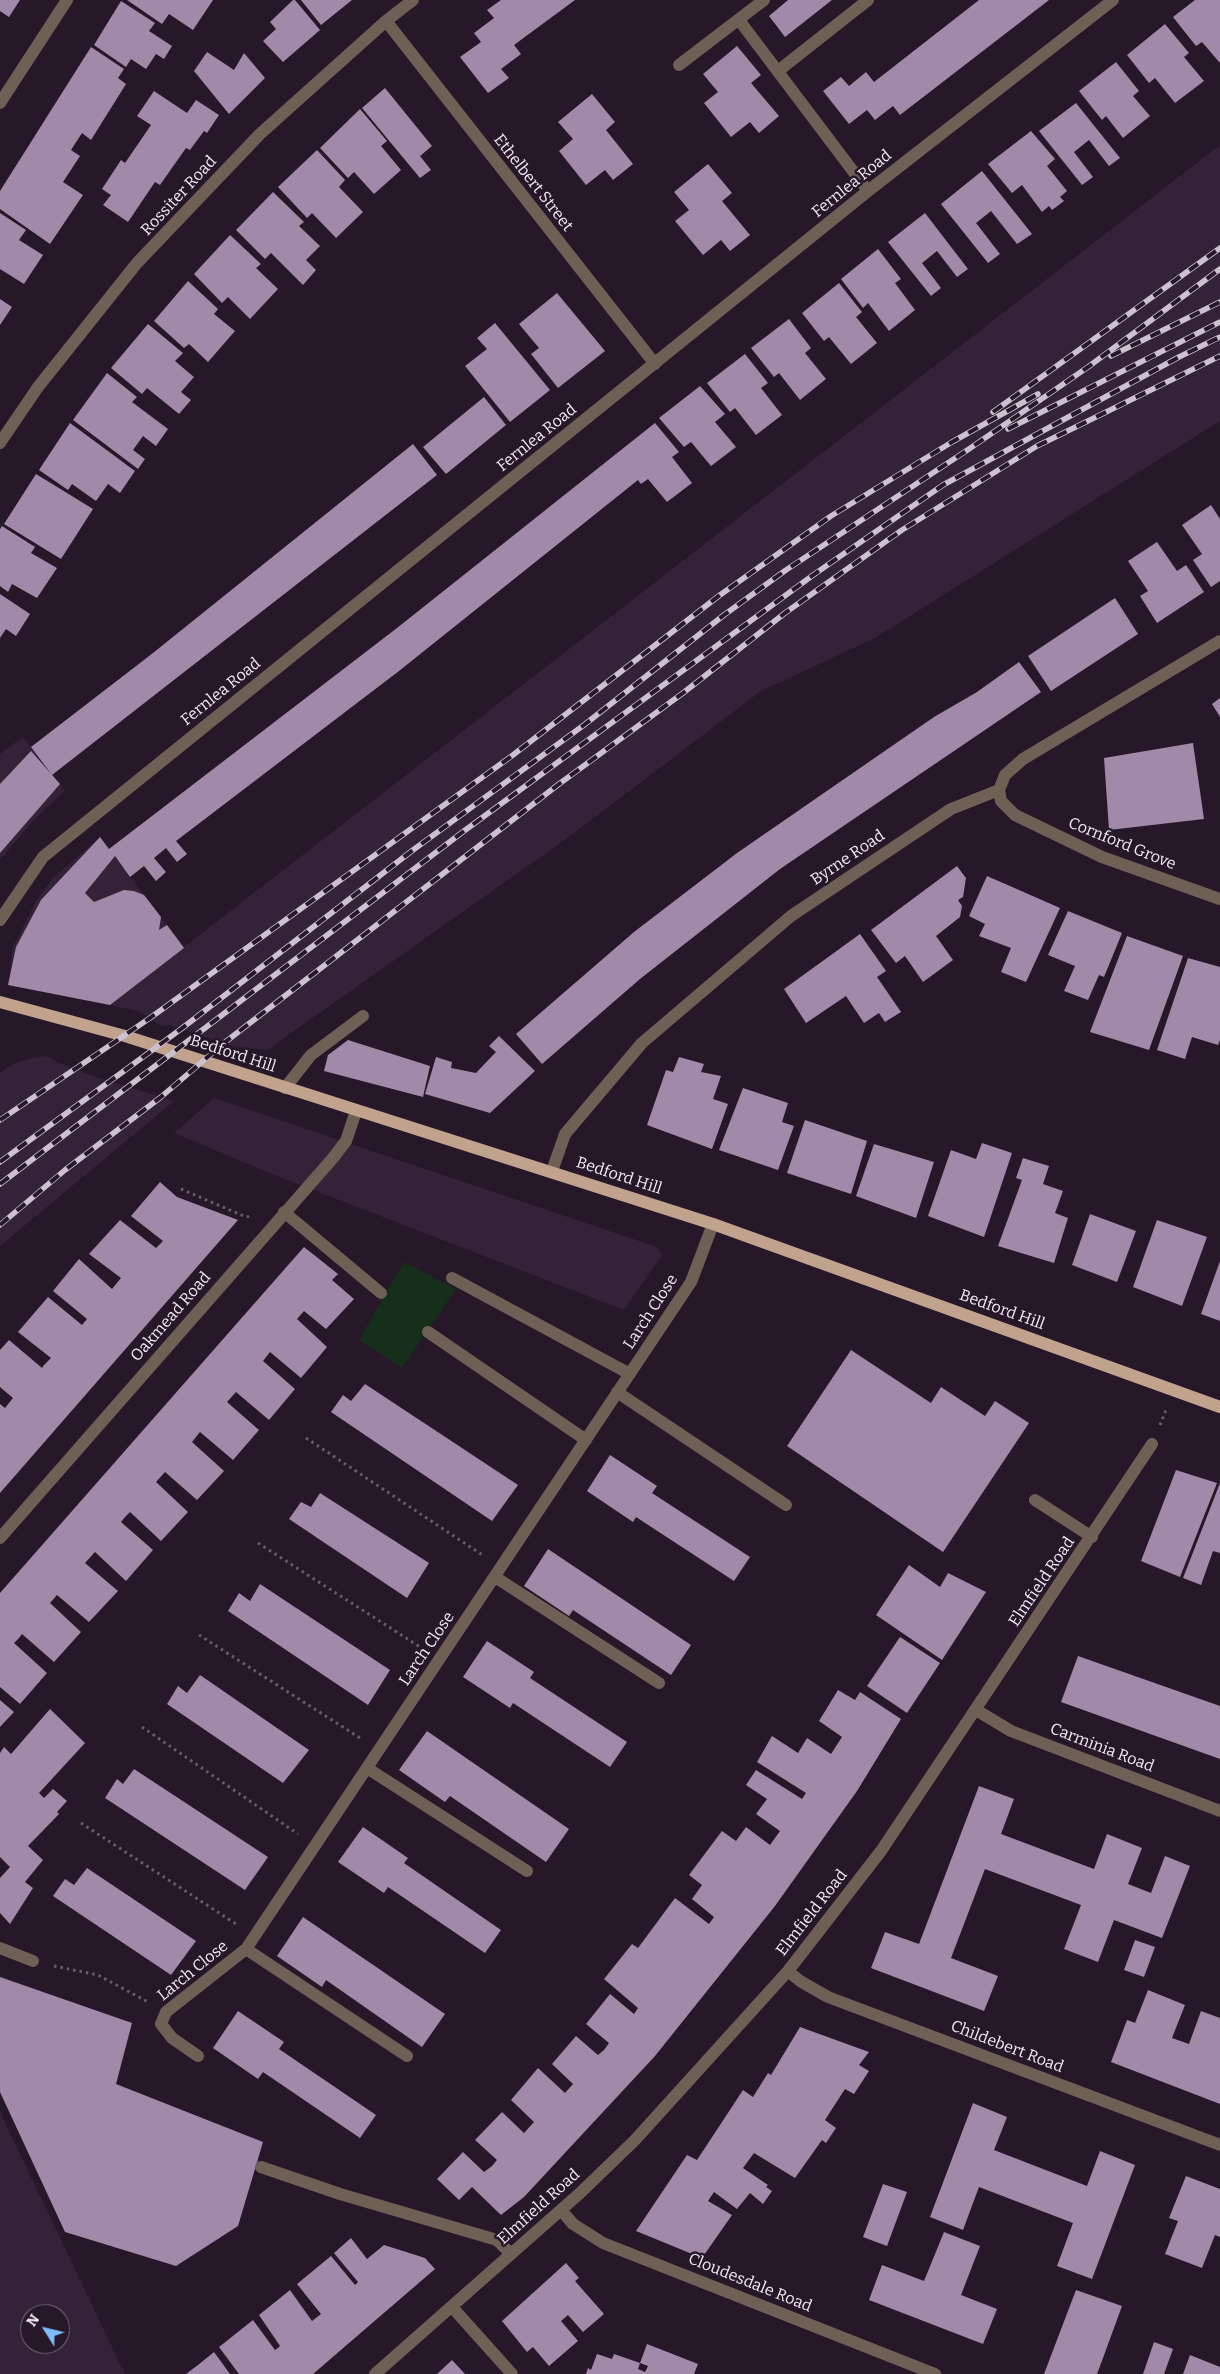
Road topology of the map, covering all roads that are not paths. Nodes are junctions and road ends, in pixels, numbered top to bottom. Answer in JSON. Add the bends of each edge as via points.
{"nodes":[{"id":1,"x":66,"y":0,"type":"edge"},
{"id":2,"x":413,"y":0,"type":"edge"},
{"id":3,"x":764,"y":0,"type":"edge"},
{"id":4,"x":868,"y":0,"type":"edge"},
{"id":5,"x":1113,"y":0,"type":"edge"},
{"id":6,"x":739,"y":20,"type":"junction"},
{"id":7,"x":386,"y":21,"type":"junction"},
{"id":8,"x":679,"y":65,"type":"dead end"},
{"id":9,"x":778,"y":71,"type":"junction"},
{"id":10,"x":0,"y":103,"type":"edge"},
{"id":11,"x":868,"y":191,"type":"junction"},
{"id":12,"x":655,"y":364,"type":"junction"},
{"id":13,"x":0,"y":443,"type":"edge"},
{"id":14,"x":1220,"y":641,"type":"edge"},
{"id":15,"x":999,"y":790,"type":"junction"},
{"id":16,"x":1220,"y":899,"type":"edge"},
{"id":17,"x":0,"y":920,"type":"edge"},
{"id":18,"x":0,"y":1002,"type":"edge"},
{"id":19,"x":364,"y":1016,"type":"dead end"},
{"id":20,"x":285,"y":1088,"type":"junction"},
{"id":21,"x":356,"y":1111,"type":"junction"},
{"id":22,"x":552,"y":1171,"type":"junction"},
{"id":23,"x":284,"y":1212,"type":"junction"},
{"id":24,"x":713,"y":1224,"type":"junction"},
{"id":25,"x":452,"y":1278,"type":"dead end"},
{"id":26,"x":381,"y":1293,"type":"dead end"},
{"id":27,"x":428,"y":1332,"type":"dead end"},
{"id":28,"x":630,"y":1374,"type":"junction"},
{"id":29,"x":617,"y":1392,"type":"junction"},
{"id":30,"x":1220,"y":1407,"type":"edge"},
{"id":31,"x":586,"y":1440,"type":"junction"},
{"id":32,"x":1152,"y":1444,"type":"road end"},
{"id":33,"x":1035,"y":1500,"type":"dead end"},
{"id":34,"x":786,"y":1505,"type":"dead end"},
{"id":35,"x":1092,"y":1537,"type":"junction"},
{"id":36,"x":0,"y":1538,"type":"edge"},
{"id":37,"x":498,"y":1572,"type":"junction"},
{"id":38,"x":659,"y":1683,"type":"dead end"},
{"id":39,"x":976,"y":1710,"type":"junction"},
{"id":40,"x":367,"y":1768,"type":"junction"},
{"id":41,"x":1220,"y":1811,"type":"edge"},
{"id":42,"x":527,"y":1871,"type":"dead end"},
{"id":43,"x":0,"y":1948,"type":"edge"},
{"id":44,"x":246,"y":1949,"type":"junction"},
{"id":45,"x":33,"y":1961,"type":"road end"},
{"id":46,"x":788,"y":1971,"type":"junction"},
{"id":47,"x":198,"y":2056,"type":"dead end"},
{"id":48,"x":407,"y":2056,"type":"dead end"},
{"id":49,"x":1220,"y":2145,"type":"edge"},
{"id":50,"x":261,"y":2167,"type":"dead end"},
{"id":51,"x":561,"y":2210,"type":"junction"},
{"id":52,"x":511,"y":2254,"type":"junction"},
{"id":53,"x":452,"y":2307,"type":"junction"},
{"id":54,"x":374,"y":2374,"type":"edge"},
{"id":55,"x":512,"y":2374,"type":"edge"},
{"id":56,"x":935,"y":2374,"type":"edge"}],
"edges":[{"from":1,"to":10,"type":"street"},
{"from":2,"to":7,"type":"street","name":"Rossiter Road"},
{"from":3,"to":6,"type":"street"},
{"from":4,"to":9,"type":"street"},
{"from":5,"to":11,"type":"street","name":"Fernlea Road"},
{"from":6,"to":8,"type":"street"},
{"from":6,"to":9,"type":"street"},
{"from":7,"to":12,"type":"street","name":"Ethelbert Street"},
{"from":7,"to":13,"type":"street","name":"Rossiter Road","via":[[260,134],[138,263],[38,388]]},
{"from":9,"to":11,"type":"street"},
{"from":11,"to":12,"type":"street","name":"Fernlea Road"},
{"from":12,"to":17,"type":"street","name":"Fernlea Road","via":[[43,856]]},
{"from":14,"to":15,"type":"street","via":[[1023,759],[1006,775]]},
{"from":15,"to":16,"type":"street","name":"Cornford Grove","via":[[1001,802],[1015,815],[1102,857]]},
{"from":15,"to":22,"type":"street","name":"Byrne Road","via":[[951,810],[784,922],[642,1043],[565,1134]]},
{"from":18,"to":20,"type":"main road","name":"Bedford Hill","via":[[125,1036]]},
{"from":19,"to":20,"type":"street","via":[[311,1055]]},
{"from":20,"to":21,"type":"main road","name":"Bedford Hill"},
{"from":21,"to":22,"type":"main road","name":"Bedford Hill"},
{"from":21,"to":23,"type":"street","name":"Oakmead Road","via":[[346,1140]]},
{"from":22,"to":24,"type":"main road","name":"Bedford Hill"},
{"from":23,"to":26,"type":"street"},
{"from":23,"to":36,"type":"street","name":"Oakmead Road"},
{"from":24,"to":28,"type":"street","name":"Larch Close","via":[[691,1282]]},
{"from":24,"to":30,"type":"main road","name":"Bedford Hill"},
{"from":25,"to":28,"type":"street"},
{"from":27,"to":31,"type":"street"},
{"from":28,"to":29,"type":"street","name":"Larch Close"},
{"from":29,"to":31,"type":"street","name":"Larch Close"},
{"from":29,"to":34,"type":"street"},
{"from":31,"to":37,"type":"street","name":"Larch Close"},
{"from":32,"to":35,"type":"street","name":"Elmfield Road"},
{"from":33,"to":35,"type":"street"},
{"from":35,"to":39,"type":"street","name":"Elmfield Road"},
{"from":37,"to":38,"type":"street"},
{"from":37,"to":40,"type":"street","name":"Larch Close"},
{"from":39,"to":41,"type":"street","name":"Carminia Road","via":[[1011,1731]]},
{"from":39,"to":46,"type":"street","name":"Elmfield Road","via":[[881,1851]]},
{"from":40,"to":42,"type":"street"},
{"from":40,"to":44,"type":"street","name":"Larch Close"},
{"from":43,"to":45,"type":"street"},
{"from":44,"to":47,"type":"street","name":"Larch Close","via":[[166,2012],[161,2024],[172,2038]]},
{"from":44,"to":48,"type":"street"},
{"from":46,"to":49,"type":"street","name":"Childebert Road","via":[[828,1996]]},
{"from":46,"to":51,"type":"street","name":"Elmfield Road","via":[[635,2140]]},
{"from":50,"to":52,"type":"street","via":[[497,2240]]},
{"from":51,"to":52,"type":"street","name":"Elmfield Road"},
{"from":51,"to":56,"type":"street","name":"Cloudesdale Road","via":[[573,2224],[603,2242]]},
{"from":52,"to":53,"type":"street","name":"Elmfield Road"},
{"from":53,"to":54,"type":"street","name":"Elmfield Road"},
{"from":53,"to":55,"type":"street"}]}
